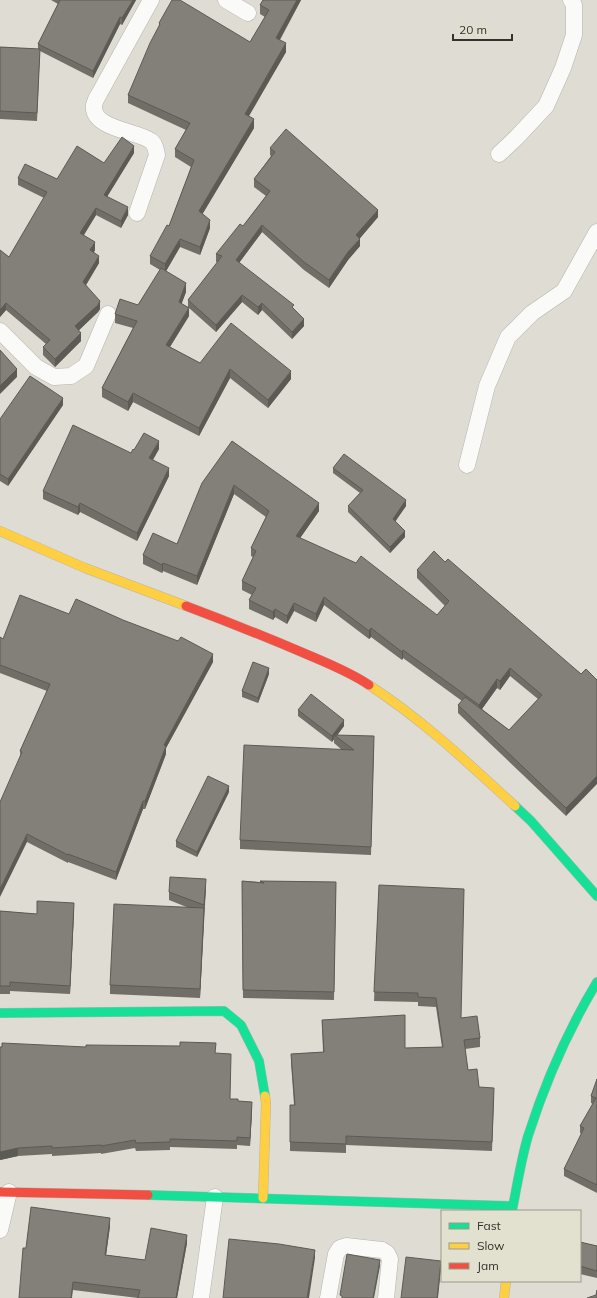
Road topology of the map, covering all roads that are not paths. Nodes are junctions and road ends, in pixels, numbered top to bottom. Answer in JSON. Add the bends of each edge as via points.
{"nodes":[{"id":1,"x":151,"y":0,"type":"edge"},
{"id":2,"x":226,"y":0,"type":"edge"},
{"id":3,"x":571,"y":0,"type":"edge"},
{"id":4,"x":248,"y":12,"type":"dead end"},
{"id":5,"x":499,"y":154,"type":"dead end"},
{"id":6,"x":137,"y":213,"type":"dead end"},
{"id":7,"x":597,"y":232,"type":"edge"},
{"id":8,"x":108,"y":314,"type":"dead end"},
{"id":9,"x":0,"y":331,"type":"edge"},
{"id":10,"x":467,"y":465,"type":"dead end"},
{"id":11,"x":0,"y":530,"type":"edge"},
{"id":12,"x":597,"y":896,"type":"edge"},
{"id":13,"x":596,"y":987,"type":"edge"},
{"id":14,"x":0,"y":1014,"type":"edge"},
{"id":15,"x":5,"y":1192,"type":"edge"},
{"id":16,"x":215,"y":1197,"type":"junction"},
{"id":17,"x":263,"y":1198,"type":"junction"},
{"id":18,"x":416,"y":1203,"type":"junction"},
{"id":19,"x":513,"y":1209,"type":"edge"},
{"id":20,"x":435,"y":1212,"type":"dead end"},
{"id":21,"x":0,"y":1230,"type":"edge"},
{"id":22,"x":506,"y":1282,"type":"edge"},
{"id":23,"x":201,"y":1298,"type":"edge"},
{"id":24,"x":328,"y":1298,"type":"edge"},
{"id":25,"x":386,"y":1298,"type":"edge"},
{"id":26,"x":504,"y":1298,"type":"edge"}],
"edges":[{"from":1,"to":6,"type":"street","via":[[98,94],[94,106],[96,116],[105,124],[151,141],[156,148],[157,155]]},
{"from":2,"to":4,"type":"street"},
{"from":3,"to":5,"type":"street","via":[[574,5],[574,35],[546,106]]},
{"from":7,"to":10,"type":"street","via":[[564,291],[532,313],[508,337],[487,386]]},
{"from":8,"to":9,"type":"street","via":[[86,366],[71,376],[54,377],[36,367]]},
{"from":11,"to":12,"type":"street","via":[[85,568],[262,635],[360,679],[397,703],[470,764],[531,820]]},
{"from":13,"to":19,"type":"street","via":[[583,1006],[553,1069],[528,1137]]},
{"from":14,"to":17,"type":"street","via":[[224,1011],[241,1025],[259,1061],[266,1102]]},
{"from":15,"to":16,"type":"street"},
{"from":15,"to":21,"type":"street"},
{"from":16,"to":17,"type":"street"},
{"from":16,"to":23,"type":"street"},
{"from":17,"to":18,"type":"street"},
{"from":18,"to":19,"type":"street"},
{"from":18,"to":20,"type":"street"},
{"from":22,"to":26,"type":"street"},
{"from":24,"to":25,"type":"street","via":[[336,1254],[340,1248],[346,1246],[382,1250],[387,1254],[390,1259]]}]}
